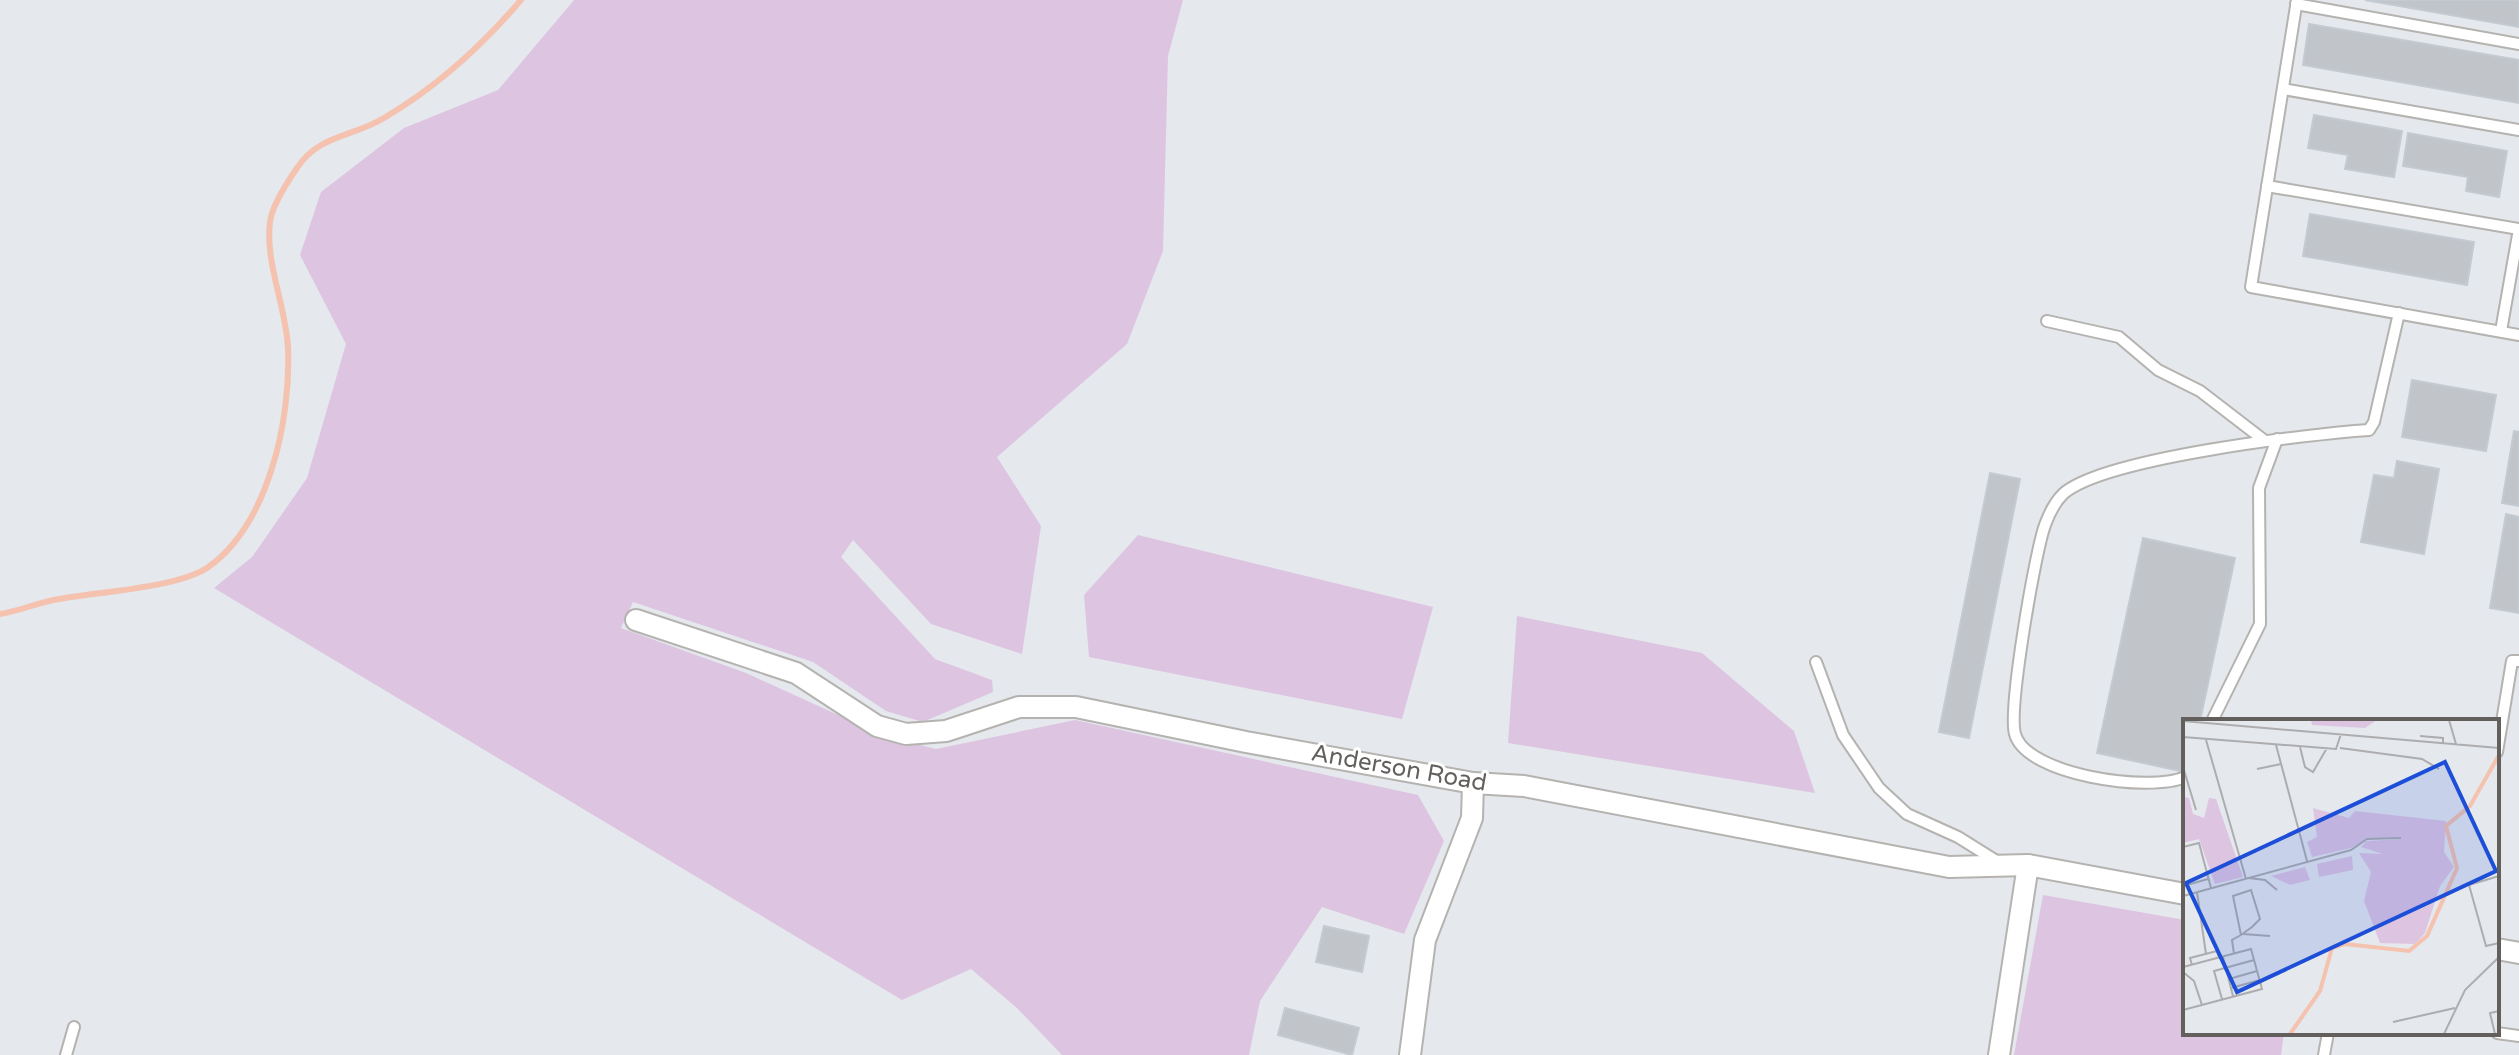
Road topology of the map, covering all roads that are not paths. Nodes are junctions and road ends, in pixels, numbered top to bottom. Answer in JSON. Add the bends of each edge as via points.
{"nodes":[{"id":1,"x":2296,"y":2,"type":"edge"},
{"id":2,"x":2519,"y":44,"type":"edge"},
{"id":3,"x":2283,"y":89,"type":"junction"},
{"id":4,"x":2519,"y":130,"type":"edge"},
{"id":5,"x":2267,"y":186,"type":"junction"},
{"id":6,"x":2519,"y":229,"type":"edge"},
{"id":7,"x":2399,"y":313,"type":"junction"},
{"id":8,"x":2047,"y":321,"type":"dead end"},
{"id":9,"x":2501,"y":331,"type":"junction"},
{"id":10,"x":2519,"y":335,"type":"edge"},
{"id":11,"x":2271,"y":440,"type":"junction"},
{"id":12,"x":636,"y":620,"type":"dead end"},
{"id":13,"x":2519,"y":661,"type":"edge"},
{"id":14,"x":1816,"y":662,"type":"dead end"},
{"id":15,"x":2213,"y":719,"type":"edge"},
{"id":16,"x":2499,"y":740,"type":"edge"},
{"id":17,"x":2183,"y":778,"type":"edge"},
{"id":18,"x":1473,"y":783,"type":"junction"},
{"id":19,"x":2028,"y":865,"type":"junction"},
{"id":20,"x":2003,"y":866,"type":"junction"},
{"id":21,"x":2183,"y":894,"type":"edge"},
{"id":22,"x":2499,"y":949,"type":"edge"},
{"id":23,"x":2519,"y":953,"type":"edge"},
{"id":24,"x":74,"y":1027,"type":"dead end"},
{"id":25,"x":2499,"y":1033,"type":"edge"},
{"id":26,"x":2328,"y":1035,"type":"edge"},
{"id":27,"x":2519,"y":1036,"type":"edge"},
{"id":28,"x":66,"y":1055,"type":"edge"},
{"id":29,"x":1410,"y":1055,"type":"edge"},
{"id":30,"x":1999,"y":1055,"type":"edge"},
{"id":31,"x":2324,"y":1055,"type":"edge"}],
"edges":[{"from":1,"to":2,"type":"lane"},
{"from":1,"to":3,"type":"lane"},
{"from":3,"to":4,"type":"lane"},
{"from":3,"to":5,"type":"lane"},
{"from":5,"to":6,"type":"lane"},
{"from":5,"to":7,"type":"lane","via":[[2251,287]]},
{"from":6,"to":9,"type":"lane"},
{"from":7,"to":9,"type":"lane"},
{"from":7,"to":11,"type":"lane","via":[[2369,430]]},
{"from":8,"to":11,"type":"lane","via":[[2119,337],[2158,370],[2200,391]]},
{"from":9,"to":10,"type":"lane"},
{"from":11,"to":15,"type":"lane","via":[[2259,488],[2260,624]]},
{"from":11,"to":17,"type":"lane","via":[[2096,475],[2062,495],[2044,528],[2018,680],[2014,732],[2021,746],[2047,764],[2136,784]]},
{"from":12,"to":18,"type":"street","name":"Anderson Road","via":[[796,673],[877,726],[906,734],[946,731],[1019,707],[1076,707]]},
{"from":13,"to":16,"type":"lane","via":[[2512,661]]},
{"from":14,"to":20,"type":"lane","via":[[1843,735],[1879,788],[1907,814],[1958,837]]},
{"from":18,"to":20,"type":"street","name":"Anderson Road","via":[[1524,786],[1949,867]]},
{"from":18,"to":29,"type":"street","via":[[1472,818],[1425,940]]},
{"from":19,"to":20,"type":"street","name":"Anderson Road"},
{"from":19,"to":21,"type":"street","name":"Anderson Road"},
{"from":19,"to":30,"type":"street"},
{"from":22,"to":23,"type":"street"},
{"from":24,"to":28,"type":"lane"},
{"from":25,"to":27,"type":"lane"},
{"from":26,"to":31,"type":"lane"}]}
